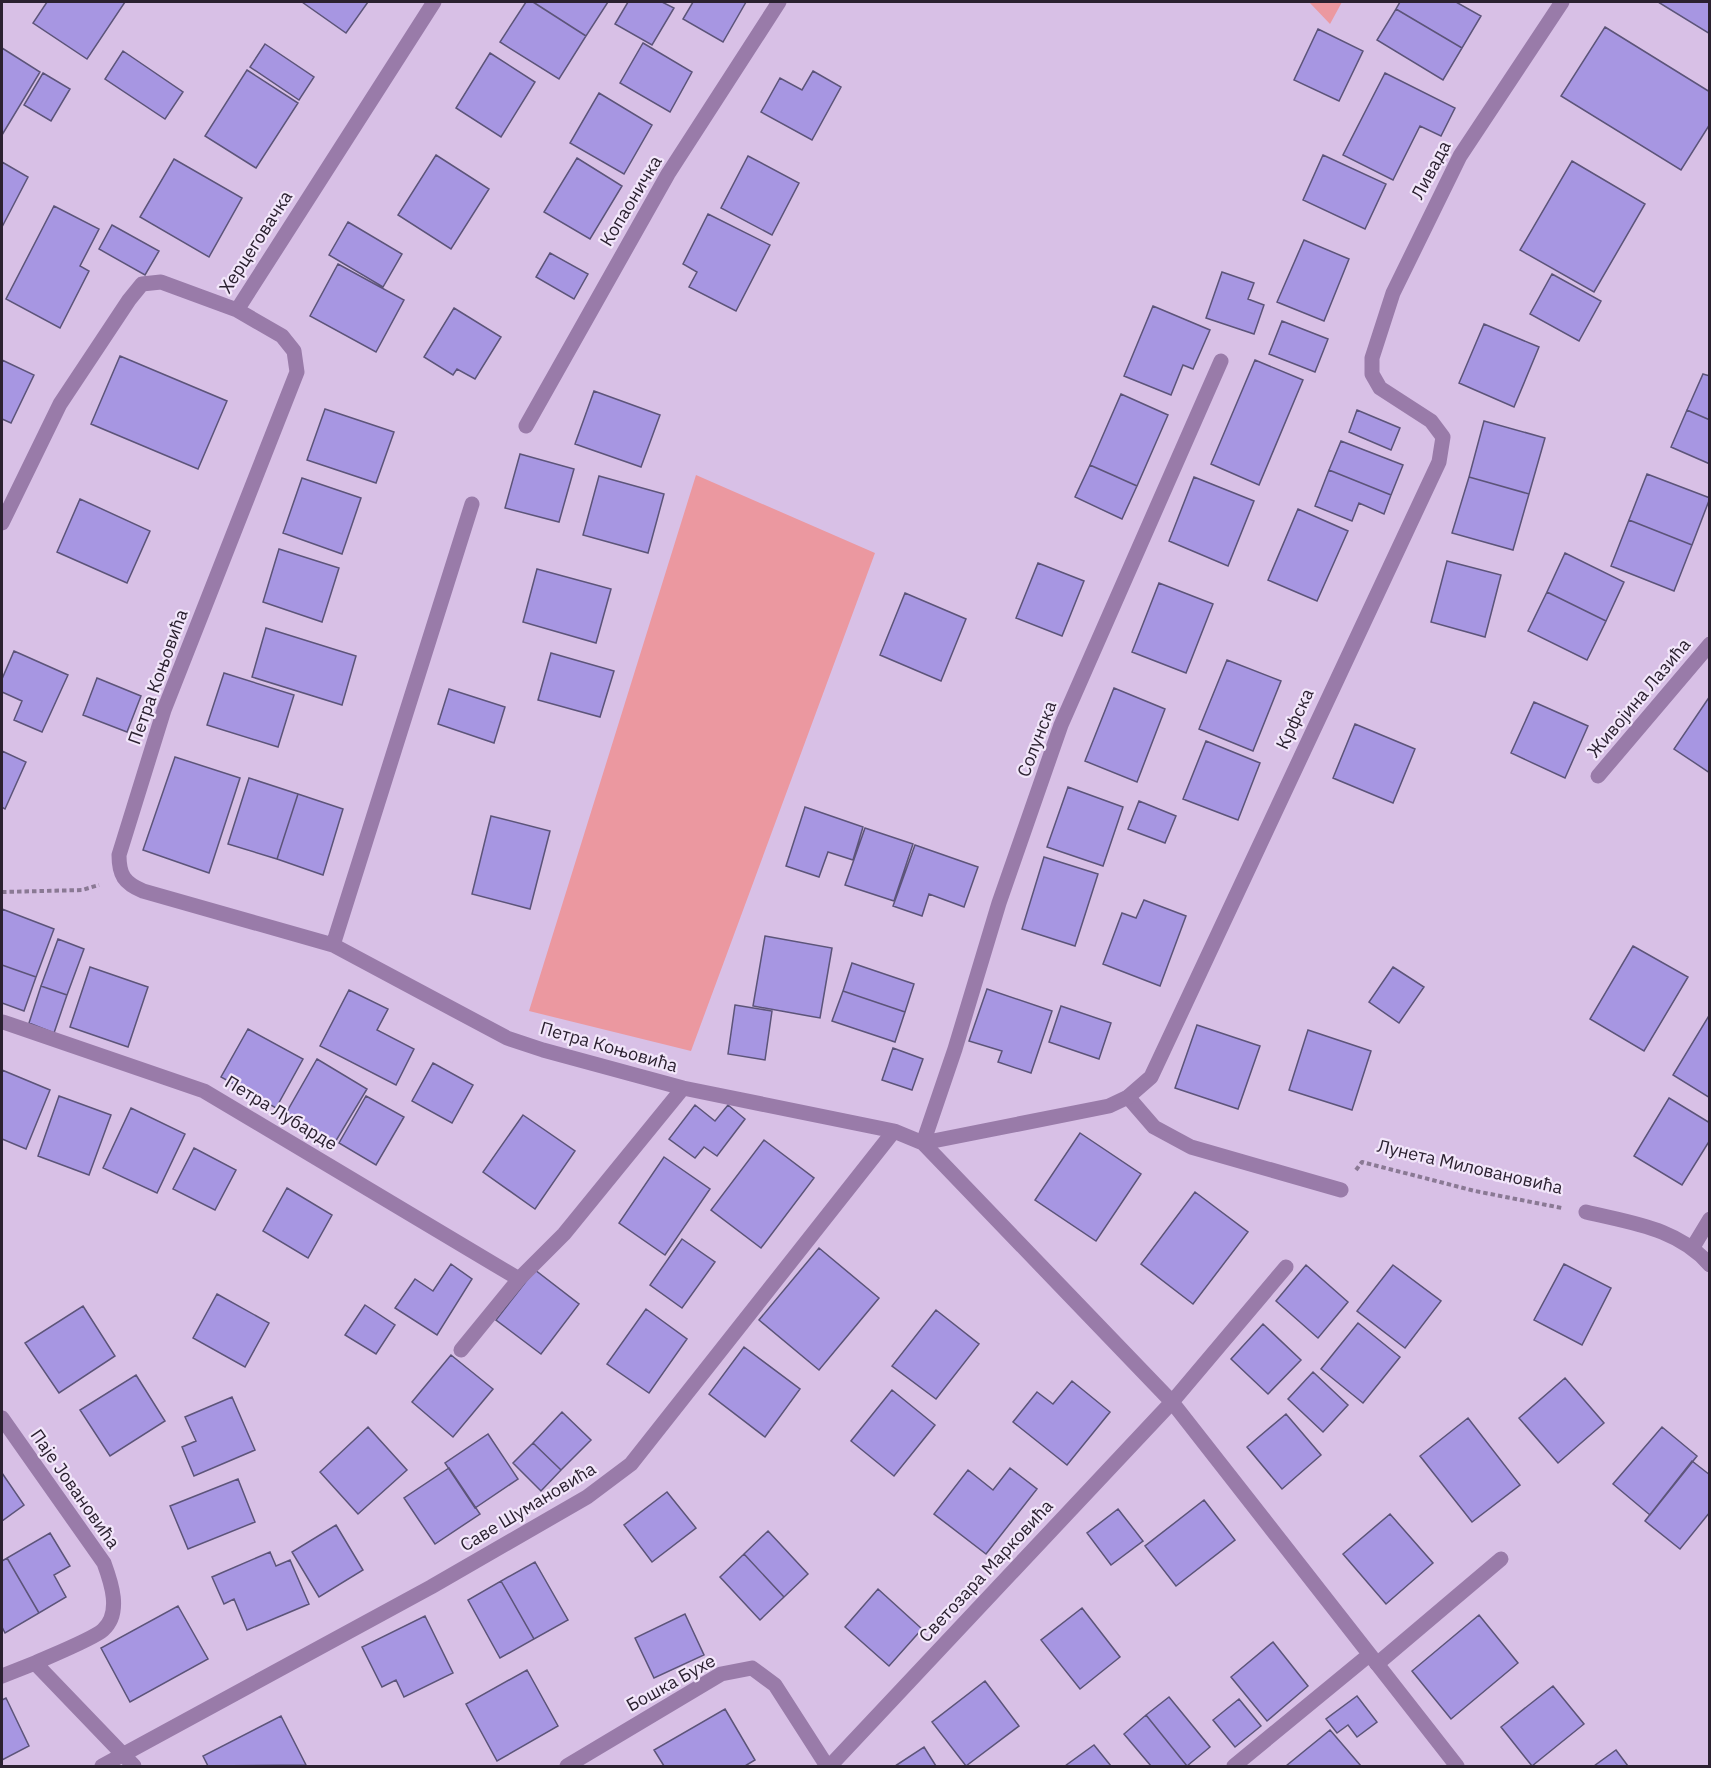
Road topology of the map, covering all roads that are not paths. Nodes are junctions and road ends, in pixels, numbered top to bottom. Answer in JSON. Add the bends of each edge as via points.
{"nodes":[{"id":1,"x":434,"y":2,"type":"edge"},
{"id":2,"x":779,"y":2,"type":"edge"},
{"id":3,"x":1562,"y":2,"type":"edge"},
{"id":4,"x":237,"y":310,"type":"junction"},
{"id":5,"x":1221,"y":361,"type":"dead end"},
{"id":6,"x":1372,"y":374,"type":"joint"},
{"id":7,"x":526,"y":426,"type":"dead end"},
{"id":8,"x":472,"y":504,"type":"dead end"},
{"id":9,"x":2,"y":523,"type":"edge"},
{"id":10,"x":1710,"y":644,"type":"edge"},
{"id":11,"x":1598,"y":776,"type":"dead end"},
{"id":12,"x":333,"y":945,"type":"junction"},
{"id":13,"x":3,"y":1022,"type":"dead end"},
{"id":14,"x":683,"y":1088,"type":"junction"},
{"id":15,"x":1128,"y":1097,"type":"junction"},
{"id":16,"x":894,"y":1131,"type":"junction"},
{"id":17,"x":923,"y":1143,"type":"junction"},
{"id":18,"x":1341,"y":1190,"type":"road end"},
{"id":19,"x":1586,"y":1212,"type":"road end"},
{"id":20,"x":1710,"y":1219,"type":"edge"},
{"id":21,"x":1693,"y":1247,"type":"junction"},
{"id":22,"x":1710,"y":1265,"type":"edge"},
{"id":23,"x":1286,"y":1267,"type":"dead end"},
{"id":24,"x":519,"y":1279,"type":"junction"},
{"id":25,"x":461,"y":1350,"type":"dead end"},
{"id":26,"x":1172,"y":1402,"type":"junction"},
{"id":27,"x":2,"y":1418,"type":"edge"},
{"id":28,"x":1501,"y":1558,"type":"dead end"},
{"id":29,"x":1373,"y":1659,"type":"junction"},
{"id":30,"x":35,"y":1663,"type":"junction"},
{"id":31,"x":2,"y":1676,"type":"edge"},
{"id":32,"x":128,"y":1761,"type":"edge"},
{"id":33,"x":102,"y":1767,"type":"edge"},
{"id":34,"x":567,"y":1767,"type":"edge"},
{"id":35,"x":828,"y":1767,"type":"edge"},
{"id":36,"x":1234,"y":1767,"type":"edge"},
{"id":37,"x":1457,"y":1767,"type":"edge"}],
"edges":[{"from":1,"to":4,"type":"street","name":"Херцеговачка"},
{"from":2,"to":7,"type":"street","name":"Копаоничка","via":[[668,174]]},
{"from":3,"to":6,"type":"street","name":"Ливада","via":[[1460,156],[1428,218],[1394,294],[1372,358]]},
{"from":4,"to":9,"type":"street","name":"Херцеговачка","via":[[161,282],[142,284],[60,404]]},
{"from":4,"to":12,"type":"street","name":"Петра Коњовића","via":[[282,336],[294,351],[297,372],[164,710],[119,855],[119,869],[123,879],[143,891]]},
{"from":5,"to":17,"type":"street","name":"Солунска","via":[[1061,725],[999,903]]},
{"from":6,"to":15,"type":"street","name":"Крфска","via":[[1380,388],[1431,421],[1443,437],[1439,462],[1151,1077]]},
{"from":8,"to":12,"type":"street"},
{"from":10,"to":11,"type":"street","name":"Живојина Лазића"},
{"from":12,"to":14,"type":"street","name":"Петра Коњовића","via":[[507,1038]]},
{"from":13,"to":24,"type":"street","name":"Петра Лубарде","via":[[204,1091]]},
{"from":14,"to":16,"type":"street","name":"Петра Коњовића"},
{"from":14,"to":24,"type":"street","via":[[564,1234]]},
{"from":15,"to":17,"type":"street","via":[[1109,1106]]},
{"from":15,"to":18,"type":"street","via":[[1154,1127],[1191,1147]]},
{"from":16,"to":17,"type":"street"},
{"from":16,"to":32,"type":"street","name":"Саве Шумановића","via":[[631,1464],[587,1497]]},
{"from":17,"to":26,"type":"street"},
{"from":19,"to":21,"type":"street","via":[[1659,1230]]},
{"from":20,"to":21,"type":"street"},
{"from":21,"to":22,"type":"street"},
{"from":23,"to":26,"type":"street","name":"Светозара Марковића"},
{"from":24,"to":25,"type":"street"},
{"from":26,"to":29,"type":"street"},
{"from":26,"to":35,"type":"street","name":"Светозара Марковића"},
{"from":27,"to":30,"type":"street","name":"Паје Јовановића","via":[[104,1563],[114,1588],[112,1613],[104,1630]]},
{"from":28,"to":29,"type":"street"},
{"from":29,"to":36,"type":"street"},
{"from":29,"to":37,"type":"street"},
{"from":30,"to":31,"type":"street"},
{"from":30,"to":32,"type":"street"},
{"from":32,"to":33,"type":"street","name":"Саве Шумановића"},
{"from":34,"to":35,"type":"street","name":"Бошка Бухе","via":[[720,1674],[752,1668],[775,1685]]}]}
